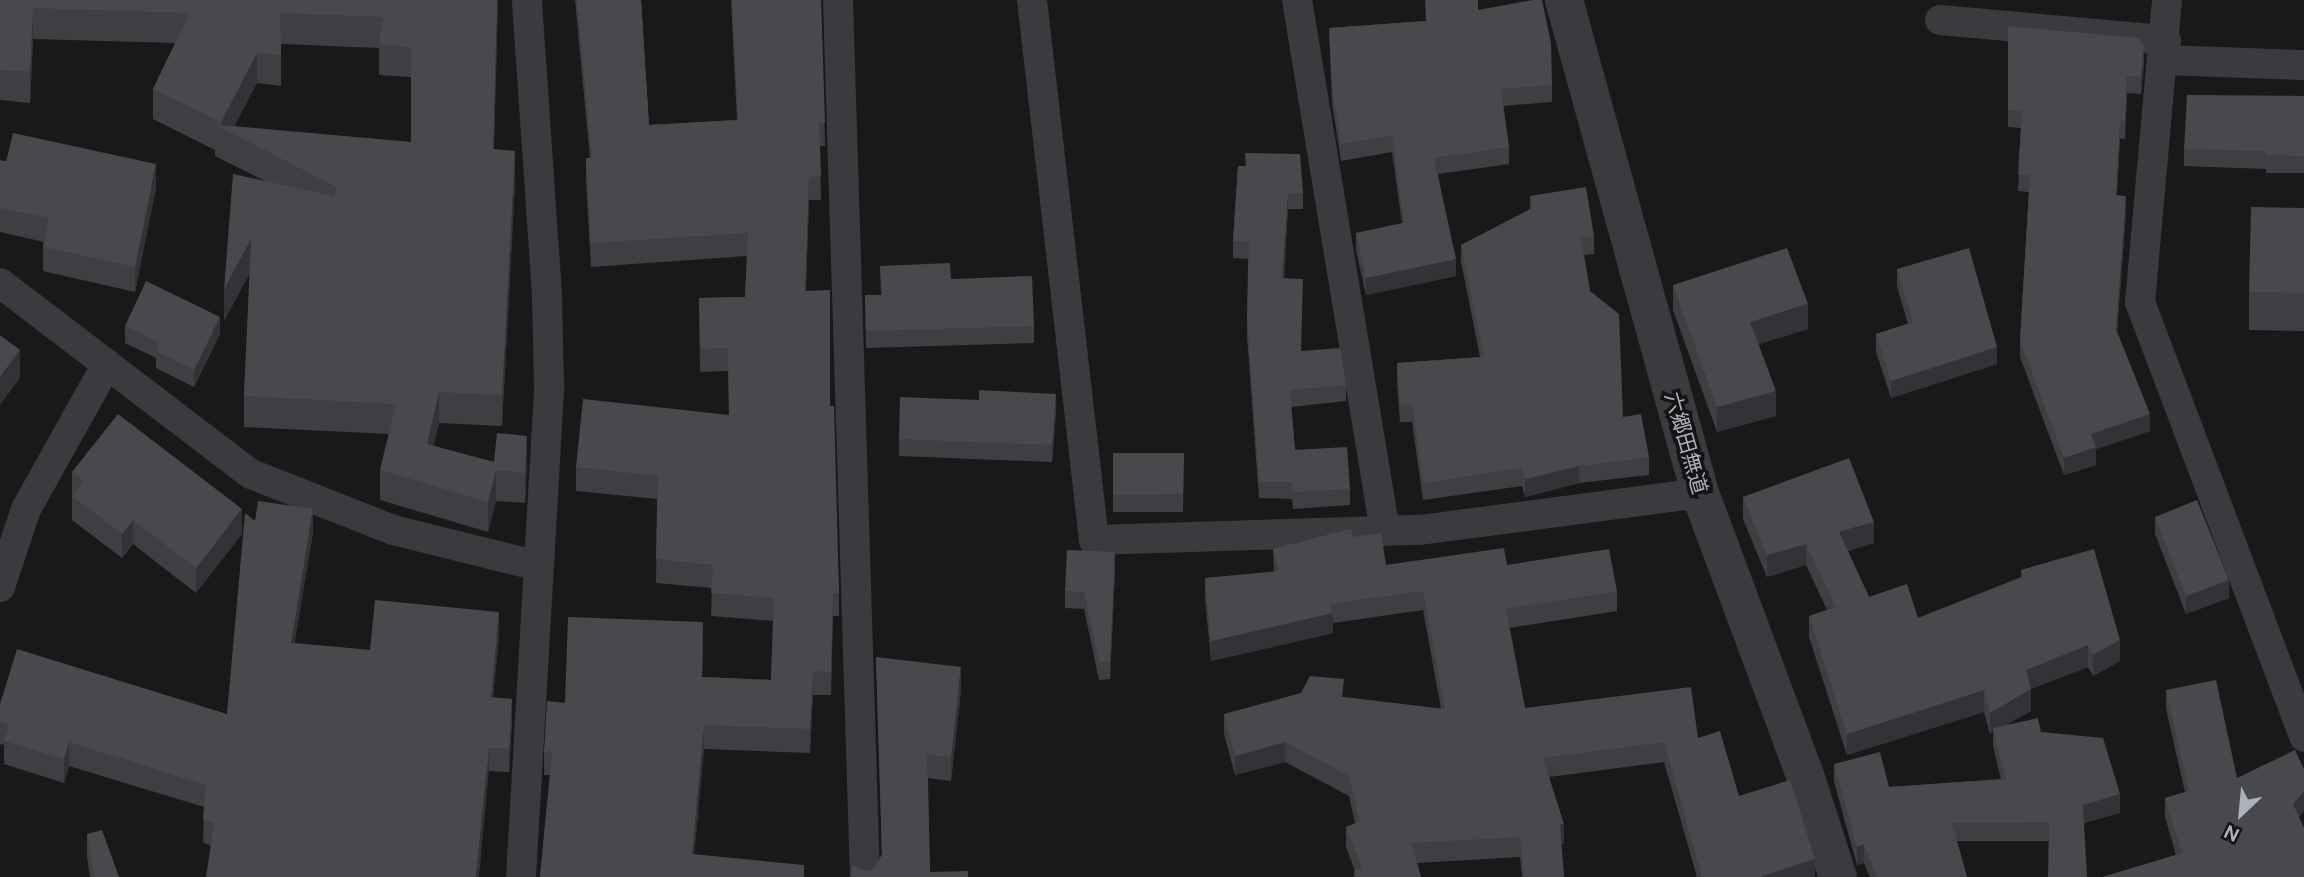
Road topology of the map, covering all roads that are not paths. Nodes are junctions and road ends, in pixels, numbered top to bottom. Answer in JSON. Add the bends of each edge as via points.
{"nodes":[{"id":1,"x":527,"y":0,"type":"edge"},
{"id":2,"x":838,"y":0,"type":"edge"},
{"id":3,"x":1032,"y":0,"type":"edge"},
{"id":4,"x":1297,"y":0,"type":"edge"},
{"id":5,"x":1564,"y":0,"type":"edge"},
{"id":6,"x":2167,"y":0,"type":"edge"},
{"id":7,"x":1940,"y":20,"type":"dead end"},
{"id":8,"x":2165,"y":50,"type":"junction"},
{"id":9,"x":2304,"y":65,"type":"edge"},
{"id":10,"x":0,"y":283,"type":"edge"},
{"id":11,"x":107,"y":364,"type":"junction"},
{"id":12,"x":1700,"y":493,"type":"junction"},
{"id":13,"x":1385,"y":531,"type":"junction"},
{"id":14,"x":538,"y":566,"type":"junction"},
{"id":15,"x":0,"y":587,"type":"edge"},
{"id":16,"x":2304,"y":737,"type":"edge"},
{"id":17,"x":521,"y":877,"type":"edge"},
{"id":18,"x":865,"y":877,"type":"edge"},
{"id":19,"x":1838,"y":877,"type":"edge"}],
"edges":[{"from":1,"to":14,"type":"street","via":[[547,295],[548,385]]},
{"from":2,"to":18,"type":"street"},
{"from":3,"to":13,"type":"street","via":[[1094,540]]},
{"from":4,"to":13,"type":"street"},
{"from":5,"to":12,"type":"street","name":"六郷田無道"},
{"from":6,"to":8,"type":"street"},
{"from":7,"to":8,"type":"street"},
{"from":8,"to":9,"type":"street"},
{"from":8,"to":16,"type":"street","via":[[2140,302]]},
{"from":10,"to":11,"type":"street"},
{"from":11,"to":14,"type":"street","via":[[251,474],[393,530]]},
{"from":11,"to":15,"type":"street","via":[[26,509]]},
{"from":12,"to":13,"type":"street"},
{"from":12,"to":19,"type":"street","name":"六郷田無道"},
{"from":14,"to":17,"type":"street"}]}
